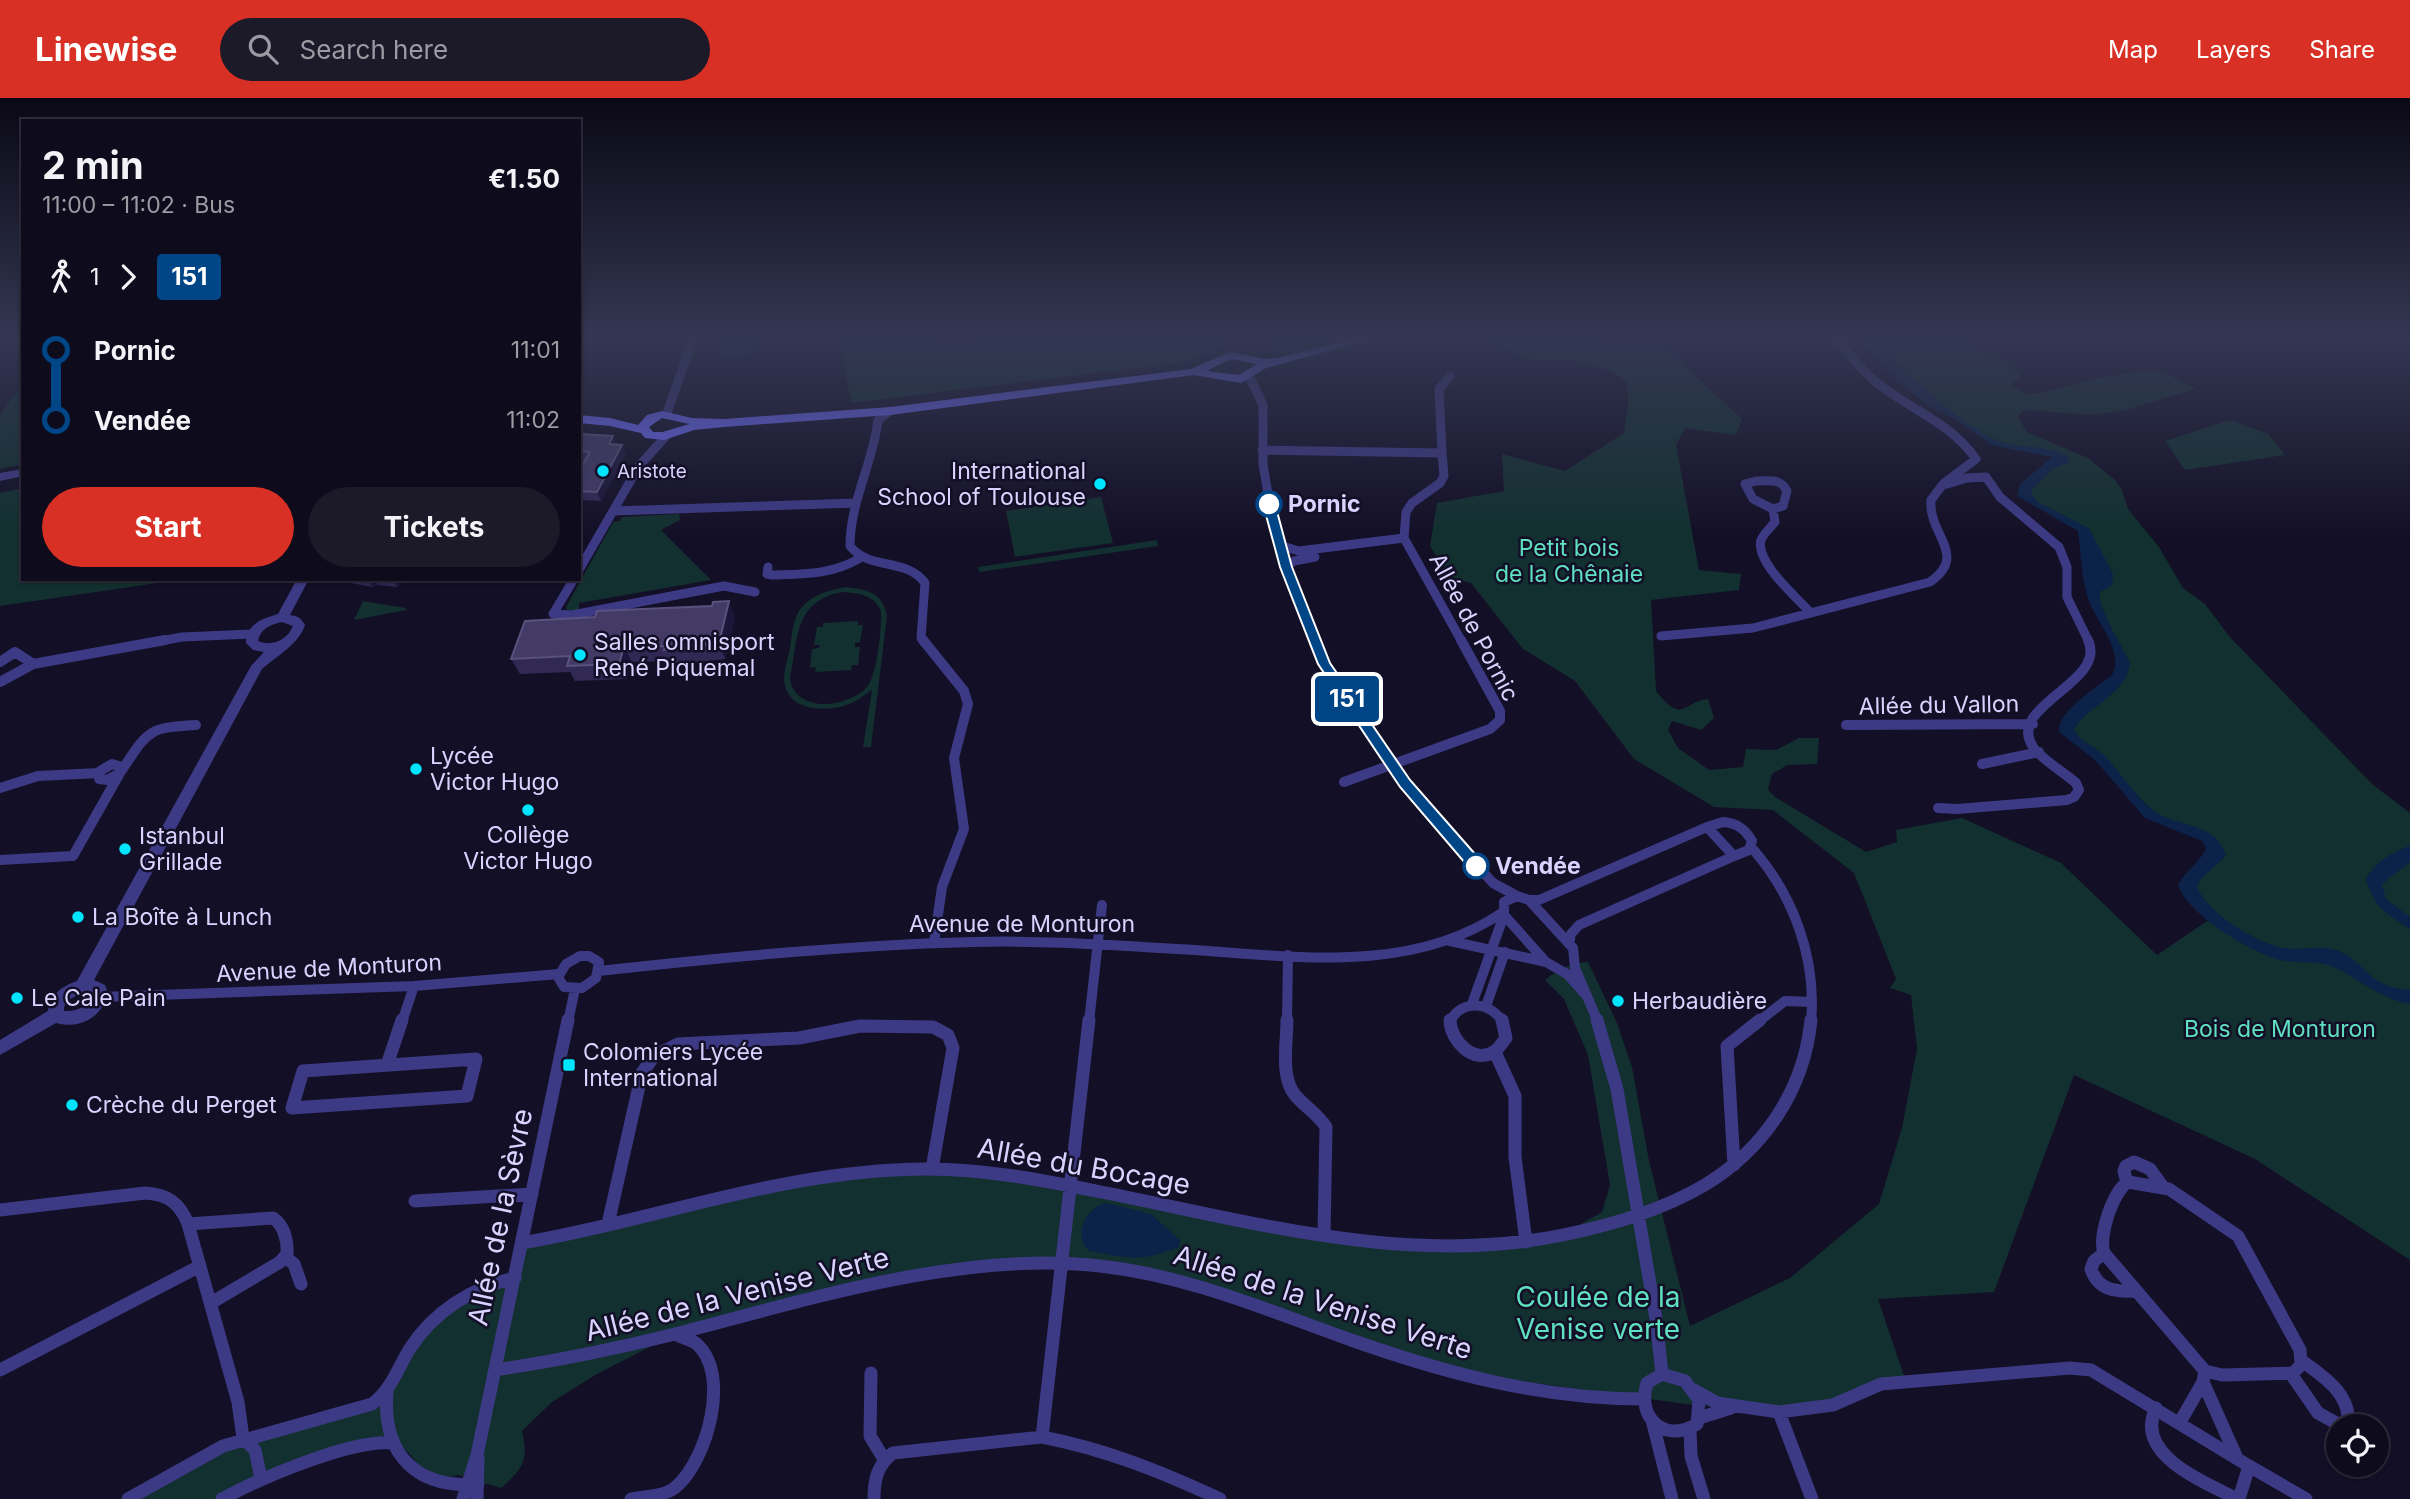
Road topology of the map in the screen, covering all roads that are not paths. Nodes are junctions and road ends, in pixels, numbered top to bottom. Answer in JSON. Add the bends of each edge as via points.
{"nodes":[{"id":1,"x":670,"y":404,"type":"edge"},
{"id":2,"x":942,"y":404,"type":"edge"},
{"id":3,"x":1263,"y":404,"type":"edge"},
{"id":4,"x":1440,"y":404,"type":"edge"},
{"id":5,"x":1911,"y":404,"type":"edge"},
{"id":6,"x":890,"y":411,"type":"junction"},
{"id":7,"x":667,"y":413,"type":"junction"},
{"id":8,"x":651,"y":417,"type":"junction"},
{"id":9,"x":581,"y":419,"type":"edge"},
{"id":10,"x":610,"y":422,"type":"junction"},
{"id":11,"x":676,"y":428,"type":"junction"},
{"id":12,"x":646,"y":432,"type":"junction"},
{"id":13,"x":1262,"y":450,"type":"junction"},
{"id":14,"x":1443,"y":453,"type":"junction"},
{"id":15,"x":646,"y":456,"type":"junction"},
{"id":16,"x":1976,"y":459,"type":"junction"},
{"id":17,"x":21,"y":472,"type":"edge"},
{"id":18,"x":0,"y":477,"type":"edge"},
{"id":19,"x":1986,"y":477,"type":"junction"},
{"id":20,"x":1944,"y":485,"type":"junction"},
{"id":21,"x":856,"y":503,"type":"junction"},
{"id":22,"x":1773,"y":509,"type":"junction"},
{"id":23,"x":613,"y":510,"type":"junction"},
{"id":24,"x":1406,"y":542,"type":"junction"},
{"id":25,"x":1279,"y":545,"type":"junction"},
{"id":26,"x":860,"y":558,"type":"junction"},
{"id":27,"x":581,"y":566,"type":"edge"},
{"id":28,"x":768,"y":567,"type":"dead end"},
{"id":29,"x":1286,"y":567,"type":"junction"},
{"id":30,"x":302,"y":581,"type":"edge"},
{"id":31,"x":573,"y":581,"type":"edge"},
{"id":32,"x":755,"y":592,"type":"dead end"},
{"id":33,"x":1811,"y":613,"type":"junction"},
{"id":34,"x":282,"y":618,"type":"junction"},
{"id":35,"x":1661,"y":636,"type":"dead end"},
{"id":36,"x":254,"y":640,"type":"junction"},
{"id":37,"x":281,"y":645,"type":"junction"},
{"id":38,"x":0,"y":662,"type":"edge"},
{"id":39,"x":33,"y":664,"type":"junction"},
{"id":40,"x":257,"y":666,"type":"junction"},
{"id":41,"x":0,"y":684,"type":"edge"},
{"id":42,"x":2033,"y":724,"type":"junction"},
{"id":43,"x":196,"y":725,"type":"dead end"},
{"id":44,"x":1846,"y":725,"type":"dead end"},
{"id":45,"x":2039,"y":752,"type":"junction"},
{"id":46,"x":1982,"y":764,"type":"dead end"},
{"id":47,"x":1392,"y":766,"type":"junction"},
{"id":48,"x":121,"y":772,"type":"junction"},
{"id":49,"x":1344,"y":782,"type":"dead end"},
{"id":50,"x":0,"y":788,"type":"edge"},
{"id":51,"x":1938,"y":808,"type":"dead end"},
{"id":52,"x":1707,"y":827,"type":"junction"},
{"id":53,"x":1751,"y":847,"type":"junction"},
{"id":54,"x":1734,"y":856,"type":"junction"},
{"id":55,"x":0,"y":860,"type":"edge"},
{"id":56,"x":1493,"y":883,"type":"junction"},
{"id":57,"x":1517,"y":896,"type":"junction"},
{"id":58,"x":1529,"y":900,"type":"junction"},
{"id":59,"x":1102,"y":905,"type":"dead end"},
{"id":60,"x":1503,"y":911,"type":"junction"},
{"id":61,"x":1443,"y":941,"type":"junction"},
{"id":62,"x":934,"y":943,"type":"junction"},
{"id":63,"x":1096,"y":944,"type":"junction"},
{"id":64,"x":1569,"y":944,"type":"junction"},
{"id":65,"x":1490,"y":948,"type":"junction"},
{"id":66,"x":1505,"y":952,"type":"junction"},
{"id":67,"x":1288,"y":956,"type":"junction"},
{"id":68,"x":1546,"y":962,"type":"junction"},
{"id":69,"x":1574,"y":963,"type":"junction"},
{"id":70,"x":1559,"y":969,"type":"junction"},
{"id":71,"x":599,"y":971,"type":"junction"},
{"id":72,"x":559,"y":974,"type":"junction"},
{"id":73,"x":83,"y":985,"type":"junction"},
{"id":74,"x":414,"y":986,"type":"junction"},
{"id":75,"x":575,"y":989,"type":"junction"},
{"id":76,"x":1584,"y":993,"type":"junction"},
{"id":77,"x":100,"y":998,"type":"junction"},
{"id":78,"x":1812,"y":1002,"type":"junction"},
{"id":79,"x":1479,"y":1005,"type":"junction"},
{"id":80,"x":56,"y":1015,"type":"junction"},
{"id":81,"x":0,"y":1048,"type":"edge"},
{"id":82,"x":1494,"y":1052,"type":"junction"},
{"id":83,"x":387,"y":1065,"type":"junction"},
{"id":84,"x":1734,"y":1165,"type":"junction"},
{"id":85,"x":932,"y":1169,"type":"junction"},
{"id":86,"x":1071,"y":1185,"type":"junction"},
{"id":87,"x":532,"y":1194,"type":"junction"},
{"id":88,"x":415,"y":1201,"type":"dead end"},
{"id":89,"x":0,"y":1210,"type":"edge"},
{"id":90,"x":1638,"y":1214,"type":"junction"},
{"id":91,"x":188,"y":1224,"type":"junction"},
{"id":92,"x":608,"y":1224,"type":"junction"},
{"id":93,"x":1324,"y":1235,"type":"junction"},
{"id":94,"x":1526,"y":1242,"type":"junction"},
{"id":95,"x":522,"y":1243,"type":"junction"},
{"id":96,"x":2104,"y":1253,"type":"junction"},
{"id":97,"x":286,"y":1258,"type":"junction"},
{"id":98,"x":1062,"y":1262,"type":"junction"},
{"id":99,"x":200,"y":1266,"type":"junction"},
{"id":100,"x":514,"y":1278,"type":"junction"},
{"id":101,"x":301,"y":1284,"type":"dead end"},
{"id":102,"x":2135,"y":1291,"type":"junction"},
{"id":103,"x":211,"y":1304,"type":"junction"},
{"id":104,"x":674,"y":1334,"type":"junction"},
{"id":105,"x":2302,"y":1361,"type":"junction"},
{"id":106,"x":0,"y":1370,"type":"edge"},
{"id":107,"x":495,"y":1370,"type":"junction"},
{"id":108,"x":871,"y":1373,"type":"dead end"},
{"id":109,"x":1662,"y":1374,"type":"junction"},
{"id":110,"x":2291,"y":1374,"type":"junction"},
{"id":111,"x":2204,"y":1377,"type":"junction"},
{"id":112,"x":1694,"y":1390,"type":"junction"},
{"id":113,"x":387,"y":1392,"type":"junction"},
{"id":114,"x":1643,"y":1399,"type":"junction"},
{"id":115,"x":1737,"y":1407,"type":"junction"},
{"id":116,"x":2156,"y":1408,"type":"junction"},
{"id":117,"x":1779,"y":1412,"type":"junction"},
{"id":118,"x":1652,"y":1420,"type":"junction"},
{"id":119,"x":2180,"y":1422,"type":"junction"},
{"id":120,"x":1695,"y":1424,"type":"junction"},
{"id":121,"x":1042,"y":1437,"type":"junction"},
{"id":122,"x":243,"y":1438,"type":"junction"},
{"id":123,"x":392,"y":1443,"type":"junction"},
{"id":124,"x":2236,"y":1456,"type":"junction"},
{"id":125,"x":884,"y":1459,"type":"junction"},
{"id":126,"x":2249,"y":1466,"type":"junction"},
{"id":127,"x":261,"y":1478,"type":"junction"},
{"id":128,"x":470,"y":1492,"type":"edge"},
{"id":129,"x":128,"y":1499,"type":"edge"},
{"id":130,"x":222,"y":1499,"type":"edge"},
{"id":131,"x":631,"y":1499,"type":"edge"},
{"id":132,"x":874,"y":1499,"type":"edge"},
{"id":133,"x":1220,"y":1499,"type":"edge"},
{"id":134,"x":1672,"y":1499,"type":"edge"},
{"id":135,"x":1704,"y":1499,"type":"edge"},
{"id":136,"x":1812,"y":1499,"type":"edge"},
{"id":137,"x":2238,"y":1499,"type":"edge"},
{"id":138,"x":2306,"y":1499,"type":"edge"}],
"edges":[{"from":1,"to":7,"type":"street"},
{"from":2,"to":6,"type":"main road"},
{"from":3,"to":13,"type":"street"},
{"from":4,"to":14,"type":"street","name":"Allée de Pornic"},
{"from":5,"to":16,"type":"street","name":"Allée du Vallon","via":[[1947,427]]},
{"from":6,"to":11,"type":"main road"},
{"from":6,"to":21,"type":"street","via":[[878,420]]},
{"from":7,"to":8,"type":"main road"},
{"from":7,"to":11,"type":"main road"},
{"from":8,"to":10,"type":"main road"},
{"from":8,"to":12,"type":"main road","via":[[644,423]]},
{"from":9,"to":10,"type":"main road"},
{"from":10,"to":12,"type":"main road"},
{"from":11,"to":12,"type":"main road"},
{"from":11,"to":15,"type":"street"},
{"from":12,"to":15,"type":"street"},
{"from":13,"to":14,"type":"street"},
{"from":13,"to":25,"type":"street"},
{"from":14,"to":24,"type":"street","name":"Allée de Pornic","via":[[1443,477],[1409,508],[1404,524]]},
{"from":15,"to":23,"type":"street"},
{"from":16,"to":19,"type":"street","name":"Allée du Vallon"},
{"from":16,"to":20,"type":"street"},
{"from":17,"to":18,"type":"street"},
{"from":19,"to":20,"type":"street"},
{"from":19,"to":42,"type":"street","name":"Allée du Vallon","via":[[2000,497],[2059,547],[2067,567],[2067,597],[2092,649],[2090,665],[2045,703]]},
{"from":20,"to":33,"type":"street","via":[[1930,505],[1948,559],[1943,573],[1930,582]]},
{"from":21,"to":23,"type":"street"},
{"from":21,"to":26,"type":"street","via":[[850,543]]},
{"from":22,"to":22,"type":"street","via":[[1784,504],[1785,485],[1777,481],[1746,483],[1753,499]]},
{"from":22,"to":33,"type":"street","via":[[1775,522],[1762,538],[1761,552]]},
{"from":23,"to":27,"type":"street"},
{"from":24,"to":25,"type":"street","via":[[1299,551]]},
{"from":24,"to":29,"type":"street","via":[[1301,558]]},
{"from":24,"to":47,"type":"street","name":"Allée de Pornic","via":[[1501,715],[1490,729]]},
{"from":25,"to":29,"type":"street"},
{"from":26,"to":28,"type":"street","via":[[827,572],[772,575],[767,574]]},
{"from":26,"to":62,"type":"street","via":[[911,569],[922,576],[921,638],[967,697],[954,758],[964,829],[942,887]]},
{"from":29,"to":47,"type":"street","via":[[1324,664]]},
{"from":30,"to":34,"type":"street"},
{"from":31,"to":32,"type":"street","via":[[553,614],[572,615],[724,586]]},
{"from":33,"to":35,"type":"street","via":[[1754,628]]},
{"from":34,"to":36,"type":"street","via":[[261,625]]},
{"from":34,"to":37,"type":"street","via":[[295,620],[299,629]]},
{"from":36,"to":37,"type":"street","via":[[265,648]]},
{"from":36,"to":39,"type":"street","via":[[182,637]]},
{"from":36,"to":40,"type":"street"},
{"from":37,"to":40,"type":"street"},
{"from":38,"to":39,"type":"street","via":[[15,653]]},
{"from":39,"to":41,"type":"street"},
{"from":40,"to":73,"type":"street"},
{"from":42,"to":44,"type":"street","name":"Allée du Vallon"},
{"from":42,"to":45,"type":"street","name":"Allée du Vallon","via":[[2030,740]]},
{"from":43,"to":48,"type":"street","via":[[148,730]]},
{"from":45,"to":46,"type":"street"},
{"from":45,"to":51,"type":"street","via":[[2073,779],[2079,790],[2076,795],[2067,800]]},
{"from":47,"to":49,"type":"street"},
{"from":47,"to":56,"type":"street"},
{"from":48,"to":50,"type":"street","via":[[120,765],[112,764],[99,773],[38,776]]},
{"from":48,"to":55,"type":"street","via":[[73,856]]},
{"from":52,"to":53,"type":"street","name":"Allée du Bocage","via":[[1737,824],[1751,838]]},
{"from":52,"to":54,"type":"street"},
{"from":52,"to":58,"type":"street","via":[[1539,900]]},
{"from":53,"to":54,"type":"street"},
{"from":53,"to":78,"type":"street","name":"Allée du Bocage","via":[[1777,876],[1797,920]]},
{"from":54,"to":64,"type":"street","via":[[1578,925]]},
{"from":56,"to":57,"type":"street"},
{"from":56,"to":60,"type":"street"},
{"from":57,"to":58,"type":"street"},
{"from":57,"to":60,"type":"street","name":"Avenue de Monturon","via":[[1508,899]]},
{"from":58,"to":64,"type":"street"},
{"from":59,"to":63,"type":"street"},
{"from":60,"to":61,"type":"street","name":"Avenue de Monturon","via":[[1484,925]]},
{"from":60,"to":65,"type":"street"},
{"from":60,"to":68,"type":"street"},
{"from":61,"to":65,"type":"street","name":"Avenue de Monturon"},
{"from":61,"to":67,"type":"street","name":"Avenue de Monturon","via":[[1363,957]]},
{"from":62,"to":63,"type":"street","name":"Avenue de Monturon"},
{"from":62,"to":71,"type":"street","name":"Avenue de Monturon","via":[[764,953]]},
{"from":63,"to":67,"type":"street","name":"Avenue de Monturon"},
{"from":63,"to":86,"type":"street"},
{"from":64,"to":69,"type":"street"},
{"from":65,"to":66,"type":"street","name":"Avenue de Monturon"},
{"from":65,"to":79,"type":"street"},
{"from":66,"to":68,"type":"street","name":"Avenue de Monturon"},
{"from":66,"to":79,"type":"street"},
{"from":67,"to":93,"type":"street","via":[[1287,1080],[1292,1094],[1318,1114],[1326,1127]]},
{"from":68,"to":70,"type":"street"},
{"from":69,"to":70,"type":"street"},
{"from":69,"to":76,"type":"street"},
{"from":70,"to":76,"type":"street"},
{"from":71,"to":72,"type":"street","via":[[594,958],[580,956],[567,962]]},
{"from":71,"to":75,"type":"street","via":[[590,984]]},
{"from":72,"to":74,"type":"street","name":"Avenue de Monturon","via":[[520,970]]},
{"from":72,"to":75,"type":"street","via":[[564,987]]},
{"from":73,"to":77,"type":"street","via":[[97,987]]},
{"from":73,"to":80,"type":"street","via":[[59,1000]]},
{"from":74,"to":77,"type":"street","name":"Avenue de Monturon"},
{"from":74,"to":83,"type":"street"},
{"from":75,"to":87,"type":"street","name":"Allée de la Sèvre"},
{"from":76,"to":90,"type":"street","via":[[1611,1059]]},
{"from":77,"to":80,"type":"street","via":[[81,1016],[65,1020]]},
{"from":78,"to":84,"type":"street","name":"Allée du Bocage","via":[[1807,1050],[1791,1094],[1768,1132]]},
{"from":78,"to":84,"type":"street","via":[[1785,1000],[1728,1043]]},
{"from":79,"to":82,"type":"street","via":[[1499,1015],[1506,1028],[1503,1045]]},
{"from":79,"to":82,"type":"street","via":[[1454,1013],[1449,1026],[1452,1038],[1474,1054]]},
{"from":80,"to":81,"type":"street"},
{"from":82,"to":94,"type":"street","via":[[1515,1096],[1515,1157]]},
{"from":83,"to":83,"type":"street","via":[[303,1071],[292,1108],[467,1096],[476,1059]]},
{"from":84,"to":90,"type":"street","name":"Allée du Bocage","via":[[1679,1199]]},
{"from":85,"to":86,"type":"street","name":"Allée du Bocage"},
{"from":85,"to":92,"type":"street","name":"Allée du Bocage","via":[[869,1171],[762,1184]]},
{"from":85,"to":92,"type":"street","via":[[953,1048],[948,1034],[940,1029],[860,1026],[799,1038],[678,1044],[654,1056],[642,1073]]},
{"from":86,"to":93,"type":"street","name":"Allée du Bocage"},
{"from":86,"to":98,"type":"street"},
{"from":87,"to":88,"type":"street"},
{"from":87,"to":95,"type":"street","name":"Allée de la Sèvre"},
{"from":89,"to":91,"type":"street","via":[[156,1193],[179,1204]]},
{"from":90,"to":94,"type":"street","name":"Allée du Bocage","via":[[1609,1225]]},
{"from":90,"to":109,"type":"street"},
{"from":91,"to":97,"type":"street","via":[[273,1218],[289,1249]]},
{"from":91,"to":99,"type":"street"},
{"from":92,"to":95,"type":"street","name":"Allée du Bocage"},
{"from":93,"to":94,"type":"street","name":"Allée du Bocage","via":[[1422,1247]]},
{"from":95,"to":100,"type":"street","name":"Allée de la Sèvre"},
{"from":96,"to":102,"type":"street"},
{"from":96,"to":102,"type":"street","via":[[2091,1269],[2096,1280],[2109,1290]]},
{"from":96,"to":105,"type":"street","via":[[2102,1234],[2117,1190],[2139,1182],[2163,1187],[2238,1236]]},
{"from":97,"to":101,"type":"street","via":[[294,1264]]},
{"from":97,"to":103,"type":"street"},
{"from":98,"to":104,"type":"street","name":"Allée de la Venise Verte","via":[[946,1271],[881,1282]]},
{"from":98,"to":114,"type":"street","name":"Allée de la Venise Verte","via":[[1200,1284],[1449,1371],[1569,1395]]},
{"from":98,"to":121,"type":"street"},
{"from":99,"to":103,"type":"street"},
{"from":99,"to":106,"type":"street"},
{"from":100,"to":107,"type":"street","name":"Allée de la Sèvre"},
{"from":100,"to":113,"type":"street","via":[[491,1283],[446,1310],[419,1336]]},
{"from":102,"to":111,"type":"street"},
{"from":103,"to":122,"type":"street"},
{"from":104,"to":107,"type":"street","name":"Allée de la Venise Verte","via":[[572,1360]]},
{"from":104,"to":131,"type":"street","via":[[695,1339],[708,1359],[713,1396],[707,1433],[696,1459],[676,1486],[660,1495]]},
{"from":105,"to":110,"type":"street"},
{"from":105,"to":110,"type":"street","via":[[2334,1386],[2349,1410],[2348,1420],[2338,1424],[2325,1419]]},
{"from":107,"to":128,"type":"street","name":"Allée de la Sèvre"},
{"from":108,"to":125,"type":"street","via":[[870,1436]]},
{"from":109,"to":112,"type":"street","via":[[1679,1377]]},
{"from":109,"to":114,"type":"street","via":[[1647,1383]]},
{"from":110,"to":111,"type":"street"},
{"from":111,"to":119,"type":"street"},
{"from":111,"to":124,"type":"street"},
{"from":112,"to":115,"type":"street","via":[[1717,1403]]},
{"from":112,"to":120,"type":"street","via":[[1700,1406]]},
{"from":113,"to":122,"type":"street","via":[[364,1407]]},
{"from":113,"to":123,"type":"street","via":[[384,1420]]},
{"from":114,"to":118,"type":"street"},
{"from":115,"to":117,"type":"street"},
{"from":115,"to":120,"type":"street"},
{"from":116,"to":117,"type":"street","via":[[2091,1370],[2070,1368],[1881,1384],[1833,1405]]},
{"from":116,"to":119,"type":"street"},
{"from":116,"to":137,"type":"street","via":[[2150,1423],[2160,1450]]},
{"from":117,"to":136,"type":"street"},
{"from":118,"to":120,"type":"street","via":[[1679,1433]]},
{"from":118,"to":134,"type":"street"},
{"from":119,"to":124,"type":"street"},
{"from":120,"to":135,"type":"street","via":[[1691,1456]]},
{"from":121,"to":125,"type":"street","via":[[898,1452]]},
{"from":121,"to":133,"type":"street","via":[[1133,1460]]},
{"from":122,"to":127,"type":"street","via":[[256,1450]]},
{"from":122,"to":129,"type":"street"},
{"from":123,"to":127,"type":"street","via":[[365,1445]]},
{"from":123,"to":128,"type":"street","via":[[422,1476]]},
{"from":124,"to":126,"type":"street"},
{"from":125,"to":132,"type":"street","via":[[876,1473]]},
{"from":126,"to":137,"type":"street"},
{"from":126,"to":138,"type":"street"},
{"from":127,"to":130,"type":"street"}]}
